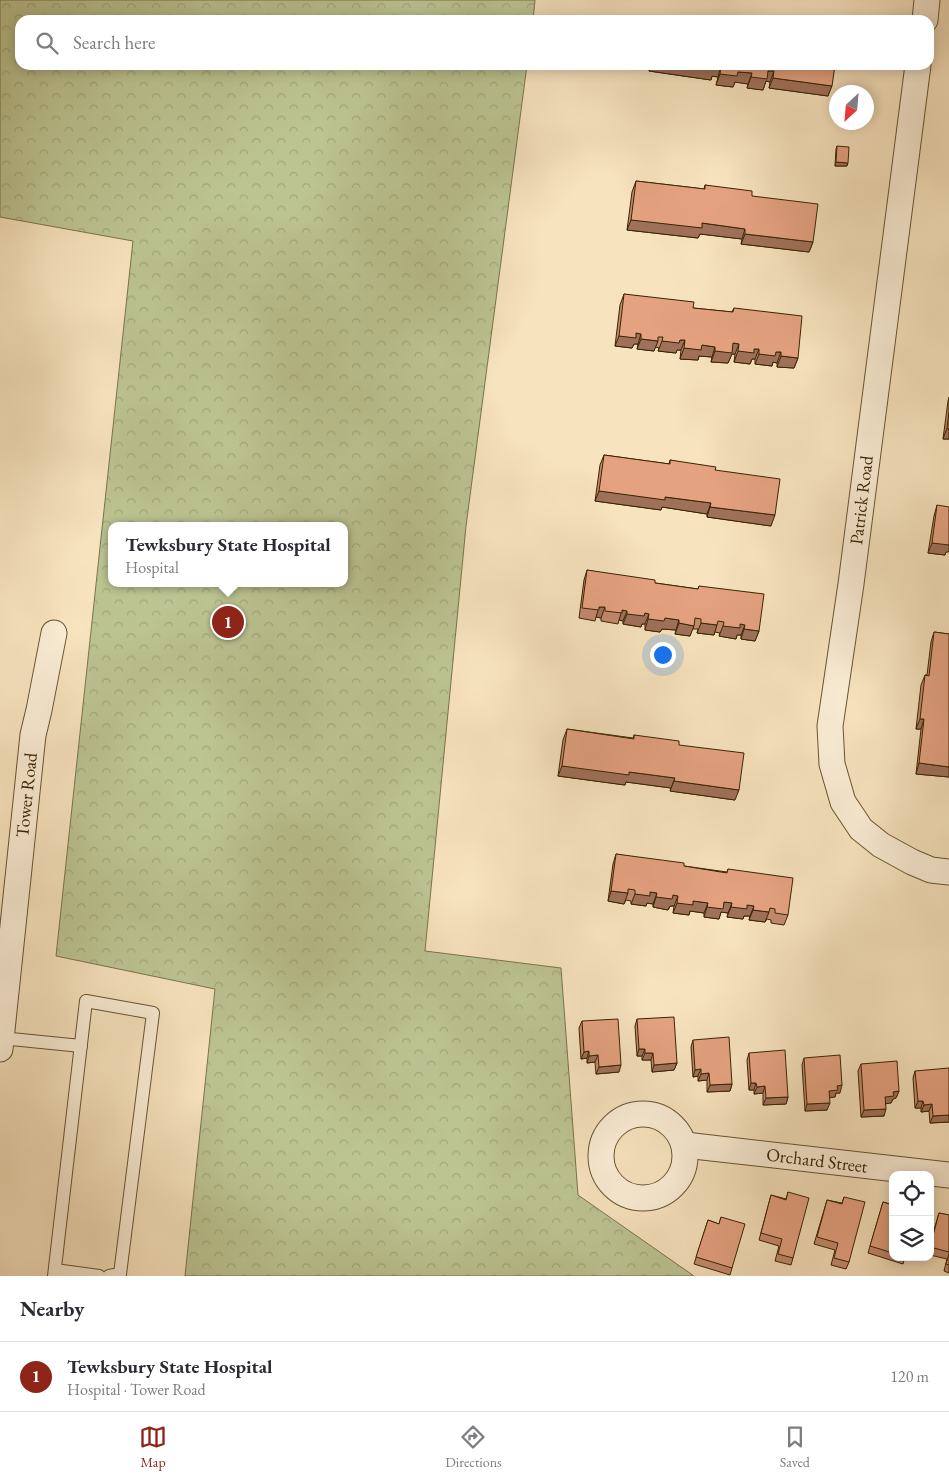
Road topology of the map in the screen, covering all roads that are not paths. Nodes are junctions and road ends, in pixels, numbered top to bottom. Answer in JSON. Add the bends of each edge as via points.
{"nodes":[{"id":1,"x":927,"y":0,"type":"edge"},
{"id":2,"x":926,"y":15,"type":"edge"},
{"id":3,"x":917,"y":70,"type":"edge"},
{"id":4,"x":54,"y":632,"type":"dead end"},
{"id":5,"x":949,"y":872,"type":"edge"},
{"id":6,"x":1,"y":1044,"type":"edge"},
{"id":7,"x":81,"y":1046,"type":"junction"},
{"id":8,"x":685,"y":1145,"type":"dead end"},
{"id":9,"x":949,"y":1175,"type":"edge"},
{"id":10,"x":54,"y":1273,"type":"edge"},
{"id":11,"x":99,"y":1276,"type":"edge"},
{"id":12,"x":109,"y":1276,"type":"edge"}],
"edges":[{"from":1,"to":2,"type":"street"},
{"from":3,"to":5,"type":"street","name":"Patrick Road","via":[[830,726],[832,764],[843,802],[861,829],[881,845],[912,862],[930,870]]},
{"from":4,"to":6,"type":"street","name":"Tower Road","via":[[33,735]]},
{"from":6,"to":7,"type":"lane"},
{"from":7,"to":10,"type":"lane"},
{"from":7,"to":12,"type":"lane","via":[[86,1001],[154,1013],[120,1274]]},
{"from":8,"to":9,"type":"street","name":"Orchard Street"},
{"from":10,"to":11,"type":"lane"}]}
